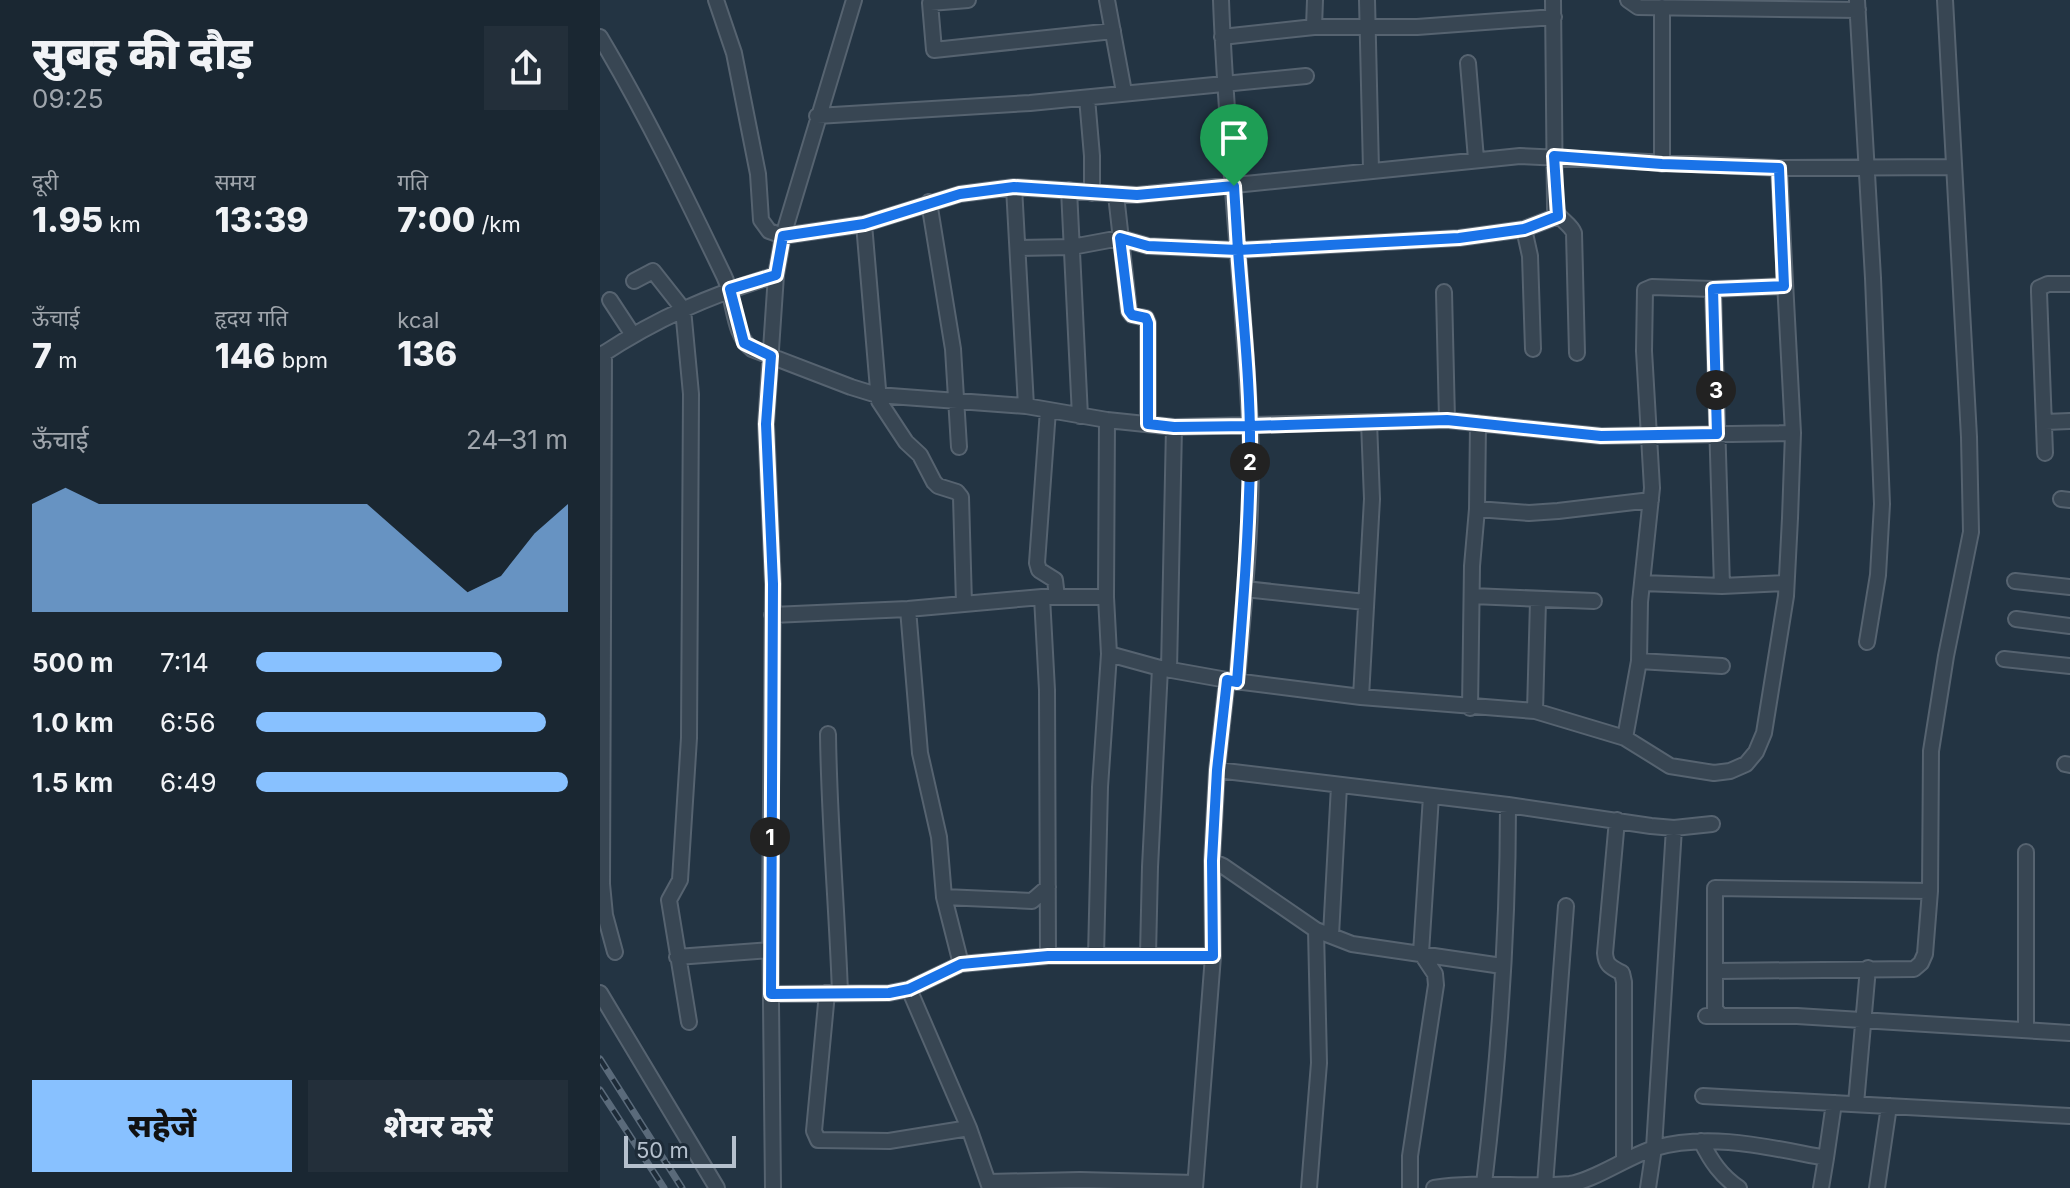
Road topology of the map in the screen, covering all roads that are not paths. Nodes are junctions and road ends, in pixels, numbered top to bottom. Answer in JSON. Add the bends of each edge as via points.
{"nodes":[{"id":1,"x":716,"y":0,"type":"edge"},
{"id":2,"x":854,"y":0,"type":"edge"},
{"id":3,"x":968,"y":0,"type":"edge"},
{"id":4,"x":1107,"y":0,"type":"edge"},
{"id":5,"x":1221,"y":0,"type":"edge"},
{"id":6,"x":1315,"y":0,"type":"edge"},
{"id":7,"x":1367,"y":0,"type":"edge"},
{"id":8,"x":1553,"y":0,"type":"edge"},
{"id":9,"x":1628,"y":0,"type":"edge"},
{"id":10,"x":1945,"y":0,"type":"edge"},
{"id":11,"x":1691,"y":4,"type":"edge"},
{"id":12,"x":1758,"y":4,"type":"edge"},
{"id":13,"x":1857,"y":5,"type":"edge"},
{"id":14,"x":1662,"y":7,"type":"junction"},
{"id":15,"x":1554,"y":17,"type":"junction"},
{"id":16,"x":1314,"y":27,"type":"junction"},
{"id":17,"x":1368,"y":28,"type":"junction"},
{"id":18,"x":1113,"y":31,"type":"junction"},
{"id":19,"x":600,"y":37,"type":"edge"},
{"id":20,"x":1222,"y":37,"type":"junction"},
{"id":21,"x":1468,"y":63,"type":"dead end"},
{"id":22,"x":1306,"y":76,"type":"dead end"},
{"id":23,"x":1224,"y":82,"type":"junction"},
{"id":24,"x":1124,"y":92,"type":"junction"},
{"id":25,"x":1087,"y":98,"type":"junction"},
{"id":26,"x":817,"y":116,"type":"junction"},
{"id":27,"x":1554,"y":156,"type":"junction"},
{"id":28,"x":1476,"y":159,"type":"junction"},
{"id":29,"x":1662,"y":164,"type":"junction"},
{"id":30,"x":1952,"y":167,"type":"junction"},
{"id":31,"x":1779,"y":168,"type":"junction"},
{"id":32,"x":1866,"y":169,"type":"junction"},
{"id":33,"x":1371,"y":170,"type":"junction"},
{"id":34,"x":1234,"y":186,"type":"junction"},
{"id":35,"x":1014,"y":187,"type":"junction"},
{"id":36,"x":1069,"y":190,"type":"junction"},
{"id":37,"x":1092,"y":193,"type":"junction"},
{"id":38,"x":1116,"y":195,"type":"junction"},
{"id":39,"x":929,"y":202,"type":"junction"},
{"id":40,"x":1558,"y":216,"type":"junction"},
{"id":41,"x":864,"y":224,"type":"junction"},
{"id":42,"x":1524,"y":229,"type":"junction"},
{"id":43,"x":783,"y":236,"type":"junction"},
{"id":44,"x":1120,"y":238,"type":"junction"},
{"id":45,"x":1072,"y":247,"type":"junction"},
{"id":46,"x":1018,"y":248,"type":"junction"},
{"id":47,"x":1238,"y":250,"type":"junction"},
{"id":48,"x":776,"y":275,"type":"junction"},
{"id":49,"x":634,"y":281,"type":"dead end"},
{"id":50,"x":2070,"y":284,"type":"edge"},
{"id":51,"x":1784,"y":286,"type":"junction"},
{"id":52,"x":730,"y":289,"type":"junction"},
{"id":53,"x":1713,"y":289,"type":"junction"},
{"id":54,"x":1444,"y":292,"type":"dead end"},
{"id":55,"x":610,"y":300,"type":"dead end"},
{"id":56,"x":683,"y":309,"type":"junction"},
{"id":57,"x":633,"y":335,"type":"junction"},
{"id":58,"x":1533,"y":349,"type":"dead end"},
{"id":59,"x":1577,"y":353,"type":"dead end"},
{"id":60,"x":602,"y":354,"type":"edge"},
{"id":61,"x":771,"y":356,"type":"junction"},
{"id":62,"x":877,"y":395,"type":"junction"},
{"id":63,"x":956,"y":402,"type":"junction"},
{"id":64,"x":1026,"y":406,"type":"junction"},
{"id":65,"x":1048,"y":410,"type":"junction"},
{"id":66,"x":1080,"y":416,"type":"junction"},
{"id":67,"x":1107,"y":420,"type":"junction"},
{"id":68,"x":1447,"y":420,"type":"junction"},
{"id":69,"x":2070,"y":421,"type":"edge"},
{"id":70,"x":1369,"y":422,"type":"junction"},
{"id":71,"x":2045,"y":422,"type":"junction"},
{"id":72,"x":1478,"y":423,"type":"junction"},
{"id":73,"x":1148,"y":424,"type":"junction"},
{"id":74,"x":1250,"y":426,"type":"junction"},
{"id":75,"x":1174,"y":427,"type":"junction"},
{"id":76,"x":1793,"y":433,"type":"junction"},
{"id":77,"x":1649,"y":434,"type":"junction"},
{"id":78,"x":1717,"y":434,"type":"junction"},
{"id":79,"x":959,"y":447,"type":"dead end"},
{"id":80,"x":2045,"y":453,"type":"dead end"},
{"id":81,"x":1651,"y":500,"type":"junction"},
{"id":82,"x":1477,"y":509,"type":"junction"},
{"id":83,"x":2015,"y":581,"type":"dead end"},
{"id":84,"x":1642,"y":583,"type":"junction"},
{"id":85,"x":1786,"y":583,"type":"junction"},
{"id":86,"x":1722,"y":586,"type":"junction"},
{"id":87,"x":2070,"y":587,"type":"edge"},
{"id":88,"x":1245,"y":589,"type":"junction"},
{"id":89,"x":1472,"y":596,"type":"junction"},
{"id":90,"x":1049,"y":597,"type":"junction"},
{"id":91,"x":1106,"y":597,"type":"junction"},
{"id":92,"x":1538,"y":601,"type":"junction"},
{"id":93,"x":1594,"y":601,"type":"dead end"},
{"id":94,"x":1365,"y":602,"type":"junction"},
{"id":95,"x":964,"y":604,"type":"junction"},
{"id":96,"x":908,"y":609,"type":"junction"},
{"id":97,"x":772,"y":615,"type":"junction"},
{"id":98,"x":2016,"y":619,"type":"dead end"},
{"id":99,"x":2070,"y":626,"type":"edge"},
{"id":100,"x":1867,"y":642,"type":"dead end"},
{"id":101,"x":1109,"y":654,"type":"junction"},
{"id":102,"x":2004,"y":659,"type":"dead end"},
{"id":103,"x":1639,"y":661,"type":"junction"},
{"id":104,"x":1722,"y":666,"type":"dead end"},
{"id":105,"x":2070,"y":666,"type":"edge"},
{"id":106,"x":1165,"y":669,"type":"junction"},
{"id":107,"x":1232,"y":681,"type":"junction"},
{"id":108,"x":1361,"y":697,"type":"junction"},
{"id":109,"x":1470,"y":708,"type":"junction"},
{"id":110,"x":1535,"y":711,"type":"junction"},
{"id":111,"x":828,"y":734,"type":"dead end"},
{"id":112,"x":1625,"y":738,"type":"junction"},
{"id":113,"x":1217,"y":770,"type":"junction"},
{"id":114,"x":1339,"y":786,"type":"junction"},
{"id":115,"x":1431,"y":796,"type":"junction"},
{"id":116,"x":1508,"y":805,"type":"junction"},
{"id":117,"x":1617,"y":820,"type":"junction"},
{"id":118,"x":1712,"y":824,"type":"dead end"},
{"id":119,"x":1674,"y":828,"type":"junction"},
{"id":120,"x":2026,"y":852,"type":"dead end"},
{"id":121,"x":1212,"y":861,"type":"junction"},
{"id":122,"x":1048,"y":887,"type":"junction"},
{"id":123,"x":1930,"y":891,"type":"junction"},
{"id":124,"x":944,"y":897,"type":"junction"},
{"id":125,"x":1566,"y":906,"type":"dead end"},
{"id":126,"x":1316,"y":930,"type":"junction"},
{"id":127,"x":1331,"y":935,"type":"junction"},
{"id":128,"x":770,"y":950,"type":"junction"},
{"id":129,"x":615,"y":952,"type":"dead end"},
{"id":130,"x":1421,"y":953,"type":"junction"},
{"id":131,"x":1148,"y":955,"type":"junction"},
{"id":132,"x":1048,"y":956,"type":"junction"},
{"id":133,"x":1096,"y":956,"type":"junction"},
{"id":134,"x":1213,"y":956,"type":"junction"},
{"id":135,"x":677,"y":957,"type":"junction"},
{"id":136,"x":961,"y":964,"type":"junction"},
{"id":137,"x":1502,"y":966,"type":"junction"},
{"id":138,"x":1868,"y":968,"type":"junction"},
{"id":139,"x":1717,"y":971,"type":"junction"},
{"id":140,"x":909,"y":989,"type":"junction"},
{"id":141,"x":600,"y":993,"type":"edge"},
{"id":142,"x":833,"y":993,"type":"junction"},
{"id":143,"x":771,"y":994,"type":"junction"},
{"id":144,"x":1864,"y":1020,"type":"junction"},
{"id":145,"x":689,"y":1022,"type":"dead end"},
{"id":146,"x":2026,"y":1030,"type":"junction"},
{"id":147,"x":2070,"y":1033,"type":"edge"},
{"id":148,"x":1703,"y":1096,"type":"dead end"},
{"id":149,"x":1834,"y":1103,"type":"junction"},
{"id":150,"x":1856,"y":1104,"type":"junction"},
{"id":151,"x":1889,"y":1106,"type":"junction"},
{"id":152,"x":2070,"y":1116,"type":"edge"},
{"id":153,"x":969,"y":1128,"type":"junction"},
{"id":154,"x":1701,"y":1141,"type":"junction"},
{"id":155,"x":1654,"y":1148,"type":"junction"},
{"id":156,"x":1826,"y":1158,"type":"junction"},
{"id":157,"x":1624,"y":1161,"type":"junction"},
{"id":158,"x":1722,"y":1174,"type":"junction"},
{"id":159,"x":1484,"y":1184,"type":"junction"},
{"id":160,"x":989,"y":1185,"type":"edge"},
{"id":161,"x":1545,"y":1185,"type":"junction"},
{"id":162,"x":1195,"y":1186,"type":"edge"},
{"id":163,"x":1573,"y":1186,"type":"edge"},
{"id":164,"x":1521,"y":1187,"type":"edge"},
{"id":165,"x":717,"y":1188,"type":"edge"},
{"id":166,"x":773,"y":1188,"type":"edge"},
{"id":167,"x":1309,"y":1188,"type":"edge"},
{"id":168,"x":1410,"y":1188,"type":"edge"},
{"id":169,"x":1434,"y":1188,"type":"edge"},
{"id":170,"x":1648,"y":1188,"type":"edge"},
{"id":171,"x":1716,"y":1188,"type":"edge"},
{"id":172,"x":1739,"y":1188,"type":"edge"},
{"id":173,"x":1821,"y":1188,"type":"edge"},
{"id":174,"x":1877,"y":1188,"type":"edge"}],
"edges":[{"from":1,"to":43,"type":"street","via":[[734,53],[758,174],[761,220],[769,231]]},
{"from":2,"to":26,"type":"street"},
{"from":3,"to":18,"type":"street","via":[[930,3],[934,50]]},
{"from":4,"to":18,"type":"street"},
{"from":5,"to":20,"type":"street"},
{"from":6,"to":16,"type":"street"},
{"from":7,"to":17,"type":"street"},
{"from":8,"to":15,"type":"street"},
{"from":9,"to":14,"type":"street","via":[[1638,7]]},
{"from":10,"to":30,"type":"street"},
{"from":11,"to":12,"type":"street"},
{"from":11,"to":14,"type":"street"},
{"from":12,"to":13,"type":"street"},
{"from":13,"to":32,"type":"street"},
{"from":14,"to":29,"type":"street"},
{"from":15,"to":17,"type":"street"},
{"from":15,"to":27,"type":"street"},
{"from":16,"to":17,"type":"street"},
{"from":16,"to":20,"type":"street"},
{"from":17,"to":33,"type":"street"},
{"from":18,"to":24,"type":"street"},
{"from":19,"to":52,"type":"street","via":[[633,92]]},
{"from":20,"to":23,"type":"street"},
{"from":21,"to":28,"type":"street"},
{"from":22,"to":23,"type":"street"},
{"from":23,"to":24,"type":"street"},
{"from":23,"to":34,"type":"street"},
{"from":24,"to":25,"type":"street"},
{"from":25,"to":26,"type":"street"},
{"from":25,"to":37,"type":"street"},
{"from":26,"to":43,"type":"street"},
{"from":27,"to":28,"type":"street"},
{"from":27,"to":29,"type":"street"},
{"from":27,"to":40,"type":"street"},
{"from":28,"to":33,"type":"street"},
{"from":29,"to":31,"type":"street"},
{"from":30,"to":32,"type":"street"},
{"from":30,"to":123,"type":"street","via":[[1971,532],[1931,751]]},
{"from":31,"to":32,"type":"street"},
{"from":31,"to":51,"type":"street"},
{"from":32,"to":100,"type":"street","via":[[1882,504]]},
{"from":33,"to":34,"type":"street"},
{"from":34,"to":38,"type":"street"},
{"from":34,"to":47,"type":"street"},
{"from":35,"to":36,"type":"street"},
{"from":35,"to":39,"type":"street"},
{"from":35,"to":46,"type":"street"},
{"from":36,"to":37,"type":"street"},
{"from":36,"to":45,"type":"street"},
{"from":37,"to":38,"type":"street"},
{"from":38,"to":44,"type":"street"},
{"from":39,"to":41,"type":"street"},
{"from":39,"to":63,"type":"street","via":[[953,349]]},
{"from":40,"to":42,"type":"street"},
{"from":40,"to":59,"type":"street","via":[[1574,233]]},
{"from":41,"to":43,"type":"street"},
{"from":41,"to":62,"type":"street"},
{"from":42,"to":47,"type":"street","via":[[1459,238]]},
{"from":42,"to":58,"type":"street"},
{"from":43,"to":48,"type":"street"},
{"from":44,"to":45,"type":"street"},
{"from":44,"to":47,"type":"street","via":[[1148,246]]},
{"from":44,"to":73,"type":"street","via":[[1129,311],[1148,323]]},
{"from":45,"to":46,"type":"street"},
{"from":45,"to":66,"type":"street"},
{"from":46,"to":64,"type":"street"},
{"from":47,"to":74,"type":"street"},
{"from":48,"to":52,"type":"street"},
{"from":48,"to":61,"type":"street"},
{"from":49,"to":56,"type":"street","via":[[653,271]]},
{"from":50,"to":71,"type":"street","via":[[2039,288]]},
{"from":51,"to":53,"type":"street"},
{"from":51,"to":76,"type":"street"},
{"from":52,"to":56,"type":"street"},
{"from":52,"to":61,"type":"street","via":[[744,343]]},
{"from":53,"to":77,"type":"street","via":[[1645,290]]},
{"from":53,"to":78,"type":"street"},
{"from":54,"to":68,"type":"street"},
{"from":55,"to":57,"type":"street"},
{"from":56,"to":57,"type":"street"},
{"from":56,"to":135,"type":"street","via":[[691,394],[689,738],[680,880],[669,900]]},
{"from":57,"to":60,"type":"street"},
{"from":60,"to":129,"type":"street","via":[[602,884]]},
{"from":61,"to":62,"type":"street"},
{"from":61,"to":97,"type":"street","via":[[766,424]]},
{"from":62,"to":63,"type":"street"},
{"from":62,"to":95,"type":"street","via":[[934,482],[961,497]]},
{"from":63,"to":64,"type":"street"},
{"from":63,"to":79,"type":"street"},
{"from":64,"to":65,"type":"street"},
{"from":65,"to":66,"type":"street"},
{"from":65,"to":90,"type":"street","via":[[1037,563],[1055,580]]},
{"from":66,"to":67,"type":"street"},
{"from":67,"to":73,"type":"street"},
{"from":67,"to":91,"type":"street"},
{"from":68,"to":70,"type":"street"},
{"from":68,"to":72,"type":"street"},
{"from":69,"to":71,"type":"street"},
{"from":70,"to":74,"type":"street"},
{"from":70,"to":94,"type":"street","via":[[1372,499]]},
{"from":71,"to":80,"type":"street"},
{"from":72,"to":77,"type":"street","via":[[1601,436]]},
{"from":72,"to":82,"type":"street"},
{"from":73,"to":75,"type":"street"},
{"from":74,"to":75,"type":"street"},
{"from":74,"to":88,"type":"street"},
{"from":75,"to":106,"type":"street"},
{"from":76,"to":78,"type":"street"},
{"from":76,"to":85,"type":"street"},
{"from":77,"to":78,"type":"street"},
{"from":77,"to":81,"type":"street"},
{"from":78,"to":86,"type":"street"},
{"from":81,"to":82,"type":"street","via":[[1529,513]]},
{"from":81,"to":84,"type":"street"},
{"from":82,"to":89,"type":"street"},
{"from":83,"to":87,"type":"street"},
{"from":84,"to":86,"type":"street"},
{"from":84,"to":103,"type":"street"},
{"from":85,"to":86,"type":"street"},
{"from":85,"to":112,"type":"street","via":[[1764,733],[1746,764],[1714,773],[1670,766]]},
{"from":88,"to":94,"type":"street"},
{"from":88,"to":107,"type":"street"},
{"from":89,"to":92,"type":"street"},
{"from":89,"to":109,"type":"street"},
{"from":90,"to":91,"type":"street"},
{"from":90,"to":95,"type":"street"},
{"from":90,"to":122,"type":"street"},
{"from":91,"to":101,"type":"street"},
{"from":92,"to":93,"type":"street"},
{"from":92,"to":110,"type":"street"},
{"from":94,"to":108,"type":"street"},
{"from":95,"to":96,"type":"street"},
{"from":96,"to":97,"type":"street"},
{"from":96,"to":124,"type":"street","via":[[920,753],[939,837]]},
{"from":97,"to":128,"type":"street"},
{"from":98,"to":99,"type":"street"},
{"from":101,"to":106,"type":"street"},
{"from":101,"to":133,"type":"street"},
{"from":102,"to":105,"type":"street"},
{"from":103,"to":104,"type":"street"},
{"from":103,"to":112,"type":"street"},
{"from":106,"to":107,"type":"street"},
{"from":106,"to":131,"type":"street"},
{"from":107,"to":108,"type":"street"},
{"from":107,"to":113,"type":"street"},
{"from":108,"to":109,"type":"street"},
{"from":109,"to":110,"type":"street"},
{"from":110,"to":112,"type":"street"},
{"from":111,"to":142,"type":"street","via":[[837,905]]},
{"from":113,"to":114,"type":"street"},
{"from":113,"to":121,"type":"street"},
{"from":114,"to":115,"type":"street"},
{"from":114,"to":127,"type":"street"},
{"from":115,"to":116,"type":"street"},
{"from":115,"to":130,"type":"street"},
{"from":116,"to":117,"type":"street"},
{"from":116,"to":137,"type":"street"},
{"from":117,"to":119,"type":"street"},
{"from":117,"to":157,"type":"street","via":[[1605,953],[1609,967],[1622,973],[1624,982]]},
{"from":118,"to":119,"type":"street"},
{"from":119,"to":155,"type":"street"},
{"from":120,"to":146,"type":"street"},
{"from":121,"to":126,"type":"street"},
{"from":121,"to":134,"type":"street"},
{"from":122,"to":124,"type":"street","via":[[1032,901]]},
{"from":122,"to":132,"type":"street"},
{"from":123,"to":138,"type":"street","via":[[1921,963],[1914,969]]},
{"from":123,"to":139,"type":"street","via":[[1715,888]]},
{"from":124,"to":136,"type":"street"},
{"from":125,"to":161,"type":"street"},
{"from":126,"to":127,"type":"street"},
{"from":126,"to":167,"type":"street","via":[[1319,1063]]},
{"from":127,"to":130,"type":"street","via":[[1352,944]]},
{"from":128,"to":135,"type":"street"},
{"from":128,"to":143,"type":"street"},
{"from":130,"to":137,"type":"street"},
{"from":130,"to":168,"type":"street","via":[[1436,985],[1410,1156]]},
{"from":131,"to":133,"type":"street"},
{"from":131,"to":134,"type":"street"},
{"from":132,"to":133,"type":"street"},
{"from":132,"to":136,"type":"street"},
{"from":134,"to":162,"type":"street"},
{"from":135,"to":145,"type":"street"},
{"from":136,"to":140,"type":"street"},
{"from":137,"to":159,"type":"street"},
{"from":138,"to":139,"type":"street"},
{"from":138,"to":144,"type":"street"},
{"from":139,"to":144,"type":"street","via":[[1713,1016]]},
{"from":140,"to":142,"type":"street"},
{"from":140,"to":153,"type":"street"},
{"from":141,"to":165,"type":"street"},
{"from":142,"to":143,"type":"street"},
{"from":142,"to":153,"type":"street","via":[[814,1131],[818,1140],[889,1141]]},
{"from":143,"to":166,"type":"street"},
{"from":144,"to":146,"type":"street"},
{"from":144,"to":150,"type":"street"},
{"from":146,"to":147,"type":"street"},
{"from":148,"to":149,"type":"street"},
{"from":149,"to":150,"type":"street"},
{"from":149,"to":156,"type":"street"},
{"from":150,"to":151,"type":"street"},
{"from":151,"to":152,"type":"street"},
{"from":151,"to":174,"type":"street"},
{"from":153,"to":160,"type":"street"},
{"from":154,"to":155,"type":"street"},
{"from":154,"to":156,"type":"street"},
{"from":154,"to":158,"type":"street"},
{"from":155,"to":157,"type":"street"},
{"from":155,"to":170,"type":"street"},
{"from":156,"to":173,"type":"street"},
{"from":157,"to":163,"type":"street"},
{"from":158,"to":171,"type":"street"},
{"from":158,"to":172,"type":"street"},
{"from":159,"to":164,"type":"street"},
{"from":159,"to":169,"type":"street"},
{"from":160,"to":162,"type":"street","via":[[1080,1180]]},
{"from":161,"to":163,"type":"street"},
{"from":161,"to":164,"type":"street"}]}
